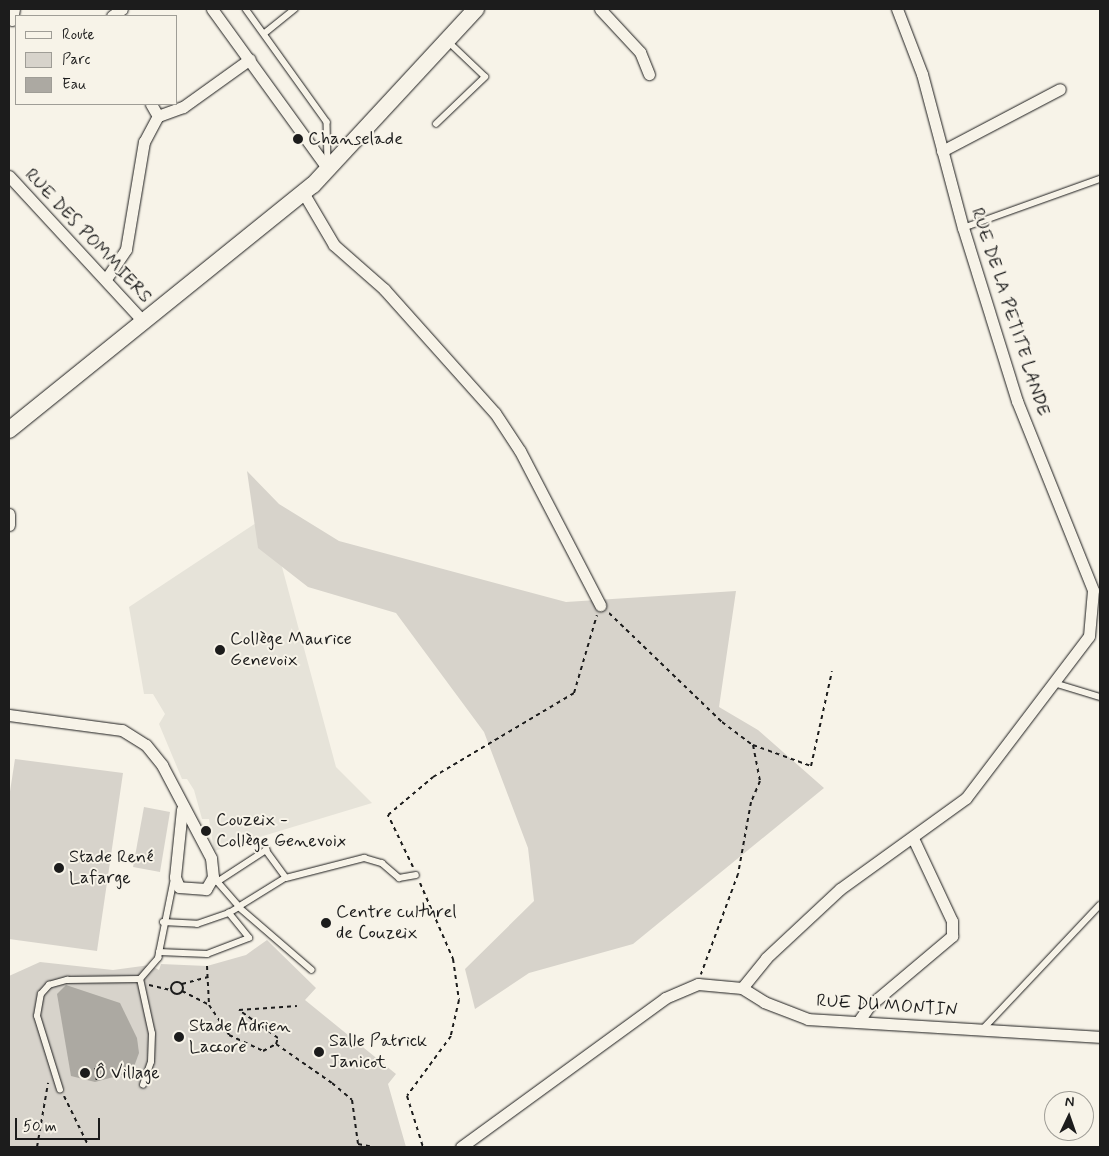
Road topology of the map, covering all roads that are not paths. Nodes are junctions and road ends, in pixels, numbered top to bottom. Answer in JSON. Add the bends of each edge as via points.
{"nodes":[{"id":1,"x":212,"y":9,"type":"edge"},
{"id":2,"x":246,"y":9,"type":"edge"},
{"id":3,"x":295,"y":9,"type":"edge"},
{"id":4,"x":476,"y":9,"type":"edge"},
{"id":5,"x":600,"y":9,"type":"edge"},
{"id":6,"x":897,"y":9,"type":"edge"},
{"id":7,"x":265,"y":33,"type":"junction"},
{"id":8,"x":446,"y":40,"type":"junction"},
{"id":9,"x":250,"y":59,"type":"junction"},
{"id":10,"x":649,"y":74,"type":"dead end"},
{"id":11,"x":1060,"y":89,"type":"dead end"},
{"id":12,"x":152,"y":105,"type":"edge"},
{"id":13,"x":158,"y":116,"type":"junction"},
{"id":14,"x":436,"y":124,"type":"dead end"},
{"id":15,"x":942,"y":151,"type":"junction"},
{"id":16,"x":328,"y":169,"type":"junction"},
{"id":17,"x":9,"y":176,"type":"edge"},
{"id":18,"x":1100,"y":178,"type":"edge"},
{"id":19,"x":304,"y":194,"type":"junction"},
{"id":20,"x":963,"y":228,"type":"junction"},
{"id":21,"x":106,"y":278,"type":"junction"},
{"id":22,"x":141,"y":319,"type":"junction"},
{"id":23,"x":9,"y":430,"type":"edge"},
{"id":24,"x":9,"y":514,"type":"edge"},
{"id":25,"x":9,"y":525,"type":"edge"},
{"id":26,"x":600,"y":605,"type":"road end"},
{"id":27,"x":1095,"y":636,"type":"edge"},
{"id":28,"x":1054,"y":683,"type":"junction"},
{"id":29,"x":1100,"y":697,"type":"edge"},
{"id":30,"x":9,"y":714,"type":"edge"},
{"id":31,"x":182,"y":809,"type":"junction"},
{"id":32,"x":913,"y":838,"type":"junction"},
{"id":33,"x":416,"y":875,"type":"road end"},
{"id":34,"x":175,"y":877,"type":"junction"},
{"id":35,"x":286,"y":878,"type":"junction"},
{"id":36,"x":215,"y":880,"type":"junction"},
{"id":37,"x":1100,"y":905,"type":"edge"},
{"id":38,"x":239,"y":907,"type":"junction"},
{"id":39,"x":229,"y":913,"type":"junction"},
{"id":40,"x":164,"y":922,"type":"junction"},
{"id":41,"x":159,"y":952,"type":"junction"},
{"id":42,"x":312,"y":970,"type":"dead end"},
{"id":43,"x":141,"y":982,"type":"junction"},
{"id":44,"x":742,"y":988,"type":"junction"},
{"id":45,"x":858,"y":1022,"type":"junction"},
{"id":46,"x":983,"y":1030,"type":"junction"},
{"id":47,"x":1100,"y":1037,"type":"edge"},
{"id":48,"x":144,"y":1085,"type":"dead end"},
{"id":49,"x":60,"y":1090,"type":"road end"},
{"id":50,"x":461,"y":1147,"type":"edge"}],
"edges":[{"from":1,"to":9,"type":"street"},
{"from":2,"to":7,"type":"lane"},
{"from":3,"to":7,"type":"lane"},
{"from":4,"to":8,"type":"street"},
{"from":5,"to":10,"type":"street","via":[[640,52]]},
{"from":6,"to":15,"type":"street","name":"RUE DE LA PETITE LANDE","via":[[922,74]]},
{"from":7,"to":16,"type":"lane","via":[[327,122]]},
{"from":8,"to":14,"type":"lane","via":[[485,77]]},
{"from":8,"to":16,"type":"street"},
{"from":9,"to":13,"type":"street","via":[[182,107]]},
{"from":9,"to":16,"type":"street"},
{"from":11,"to":15,"type":"street"},
{"from":12,"to":13,"type":"street"},
{"from":13,"to":21,"type":"street","via":[[144,142],[126,249]]},
{"from":15,"to":20,"type":"street","name":"RUE DE LA PETITE LANDE"},
{"from":16,"to":19,"type":"street"},
{"from":17,"to":21,"type":"street","name":"RUE DES POMMIERS"},
{"from":18,"to":20,"type":"lane"},
{"from":19,"to":22,"type":"street","via":[[218,264]]},
{"from":19,"to":26,"type":"street","via":[[334,245],[384,289],[495,413],[520,451]]},
{"from":20,"to":27,"type":"street","name":"RUE DE LA PETITE LANDE","via":[[1017,401],[1093,590]]},
{"from":21,"to":22,"type":"street","name":"RUE DES POMMIERS"},
{"from":22,"to":23,"type":"street"},
{"from":24,"to":25,"type":"street"},
{"from":27,"to":28,"type":"street","name":"RUE DE LA PETITE LANDE"},
{"from":28,"to":29,"type":"lane"},
{"from":28,"to":32,"type":"street","name":"RUE DE LA PETITE LANDE","via":[[966,798]]},
{"from":30,"to":31,"type":"street","via":[[122,730],[146,745],[162,765]]},
{"from":31,"to":34,"type":"street"},
{"from":31,"to":36,"type":"street","via":[[210,858]]},
{"from":32,"to":44,"type":"street","name":"RUE DE LA PETITE LANDE","via":[[840,889],[766,958]]},
{"from":32,"to":45,"type":"street","via":[[952,921],[952,936],[869,1006]]},
{"from":33,"to":35,"type":"lane","via":[[399,878],[382,863],[364,858]]},
{"from":34,"to":36,"type":"street","via":[[179,888],[192,891],[206,890]]},
{"from":34,"to":40,"type":"lane"},
{"from":35,"to":36,"type":"lane","via":[[266,850]]},
{"from":35,"to":38,"type":"lane"},
{"from":36,"to":38,"type":"lane"},
{"from":37,"to":46,"type":"lane"},
{"from":38,"to":39,"type":"lane"},
{"from":38,"to":42,"type":"lane"},
{"from":39,"to":40,"type":"lane","via":[[197,924]]},
{"from":39,"to":41,"type":"lane","via":[[248,938],[207,954]]},
{"from":40,"to":41,"type":"lane"},
{"from":41,"to":43,"type":"lane","via":[[156,965]]},
{"from":43,"to":48,"type":"lane","via":[[152,1042]]},
{"from":43,"to":49,"type":"lane","via":[[67,980],[48,985],[37,1005],[37,1016]]},
{"from":44,"to":45,"type":"street","name":"RUE DU MONTIN","via":[[764,1002],[808,1019]]},
{"from":44,"to":50,"type":"street","name":"RUE DU MONTIN","via":[[698,984],[665,998]]},
{"from":45,"to":46,"type":"street","name":"RUE DU MONTIN"},
{"from":46,"to":47,"type":"street","name":"RUE DU MONTIN"}]}
